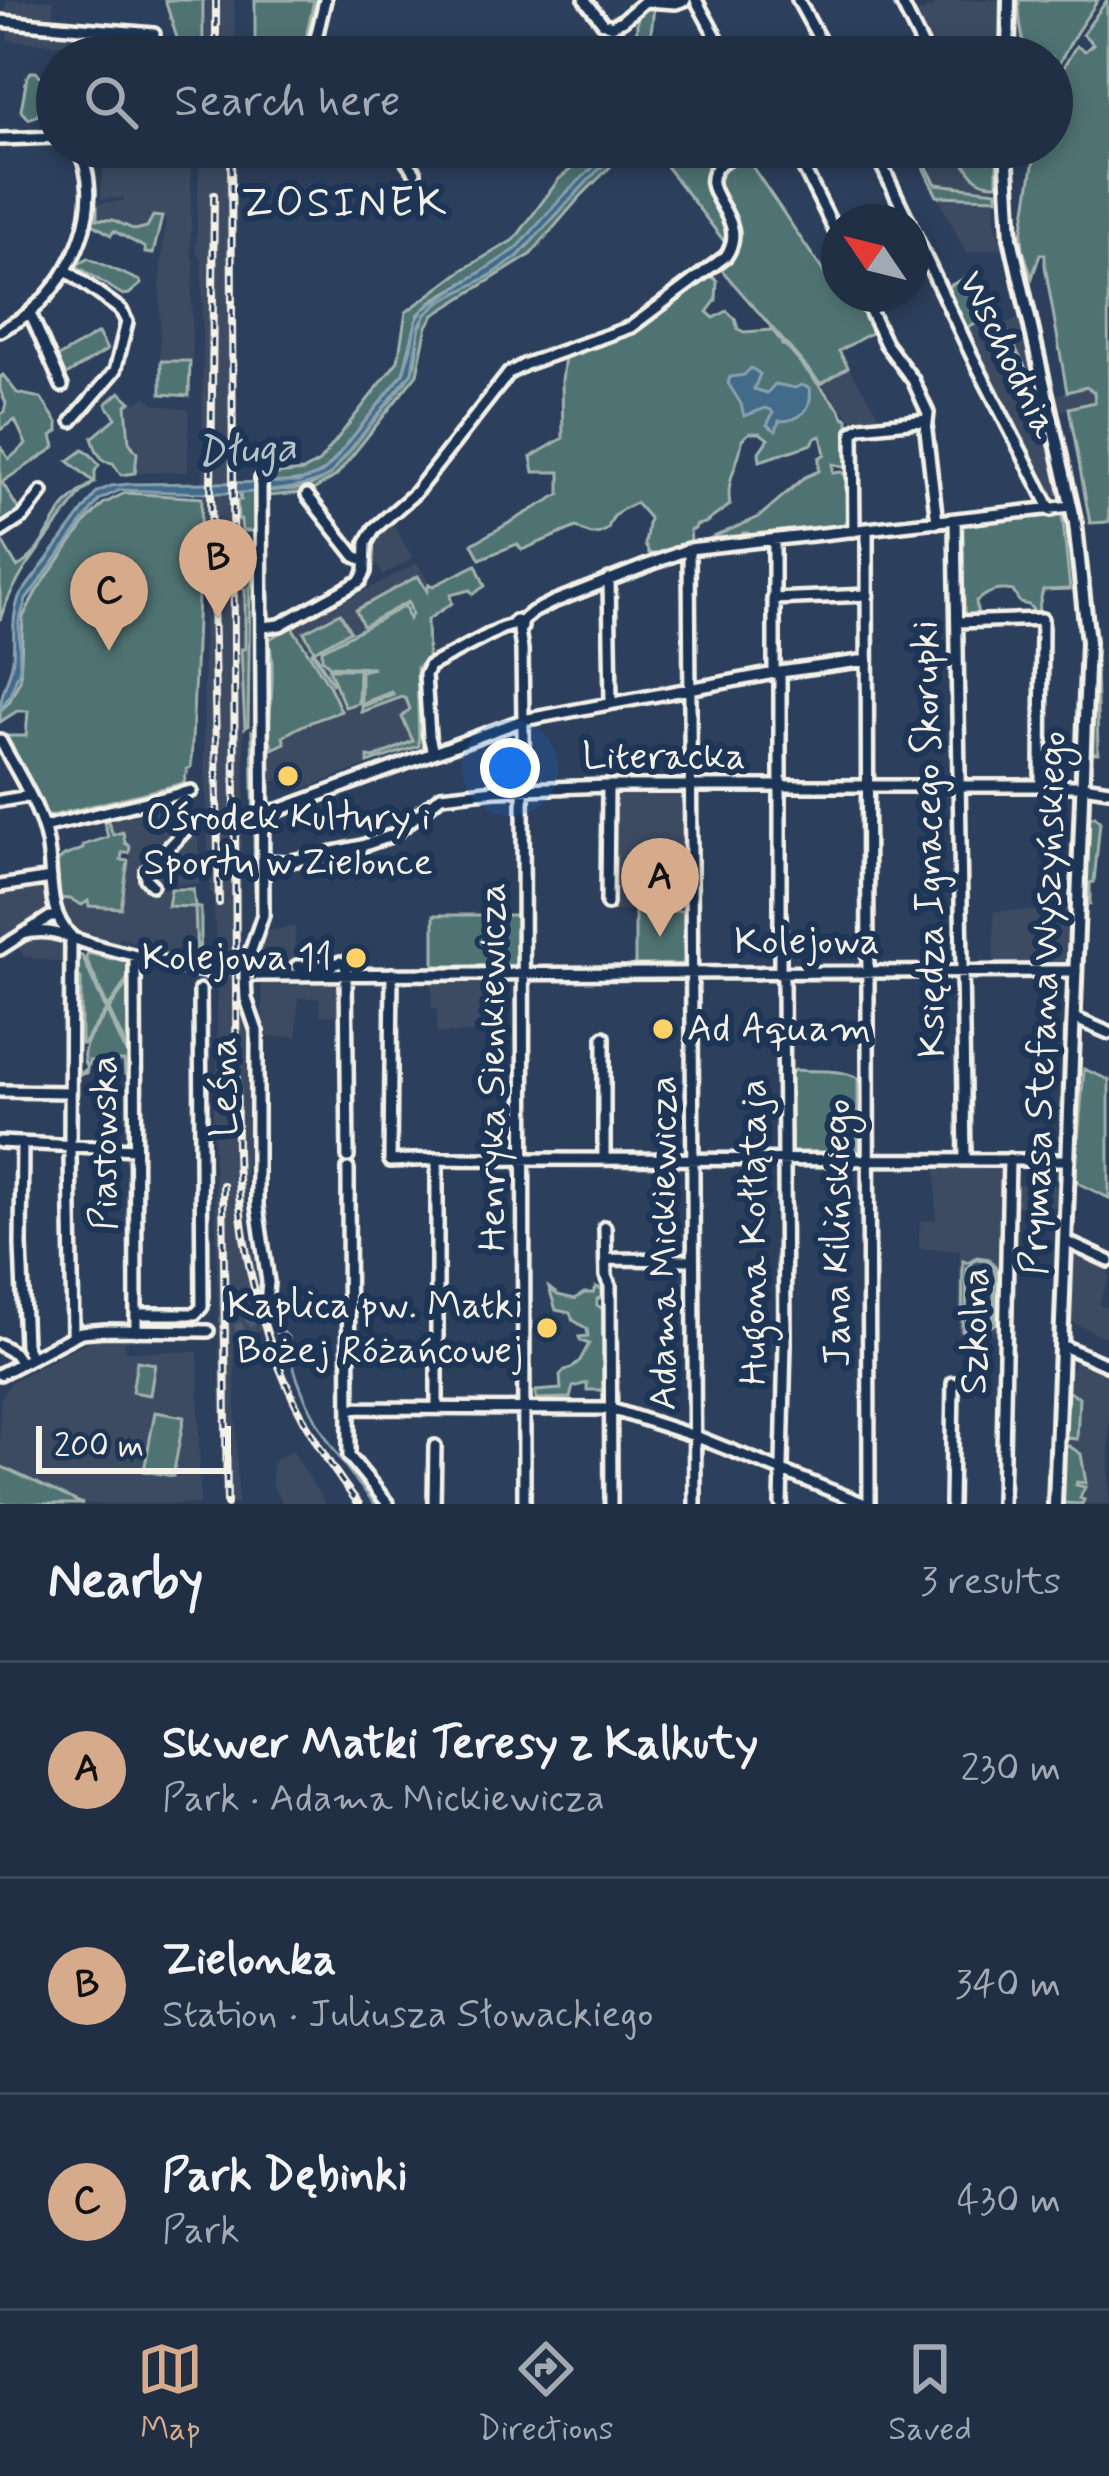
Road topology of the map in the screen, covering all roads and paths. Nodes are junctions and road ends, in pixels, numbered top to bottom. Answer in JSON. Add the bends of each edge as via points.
{"nodes":[{"id":1,"x":325,"y":0,"type":"edge"},
{"id":2,"x":585,"y":0,"type":"edge"},
{"id":3,"x":685,"y":0,"type":"edge"},
{"id":4,"x":696,"y":0,"type":"edge"},
{"id":5,"x":798,"y":0,"type":"edge"},
{"id":6,"x":900,"y":0,"type":"edge"},
{"id":7,"x":1009,"y":0,"type":"edge"},
{"id":8,"x":644,"y":3,"type":"edge"},
{"id":9,"x":668,"y":3,"type":"edge"},
{"id":10,"x":0,"y":21,"type":"edge"},
{"id":11,"x":154,"y":34,"type":"dead end"},
{"id":12,"x":316,"y":36,"type":"edge"},
{"id":13,"x":716,"y":36,"type":"edge"},
{"id":14,"x":818,"y":36,"type":"edge"},
{"id":15,"x":918,"y":36,"type":"edge"},
{"id":16,"x":1008,"y":36,"type":"edge"},
{"id":17,"x":36,"y":138,"type":"edge"},
{"id":18,"x":0,"y":139,"type":"edge"},
{"id":19,"x":85,"y":168,"type":"edge"},
{"id":20,"x":412,"y":168,"type":"edge"},
{"id":21,"x":719,"y":168,"type":"edge"},
{"id":22,"x":804,"y":168,"type":"edge"},
{"id":23,"x":883,"y":168,"type":"edge"},
{"id":24,"x":1007,"y":168,"type":"edge"},
{"id":25,"x":415,"y":172,"type":"dead end"},
{"id":26,"x":822,"y":204,"type":"edge"},
{"id":27,"x":900,"y":204,"type":"edge"},
{"id":28,"x":929,"y":265,"type":"edge"},
{"id":29,"x":66,"y":270,"type":"junction"},
{"id":30,"x":871,"y":312,"type":"edge"},
{"id":31,"x":30,"y":313,"type":"junction"},
{"id":32,"x":0,"y":331,"type":"edge"},
{"id":33,"x":62,"y":386,"type":"dead end"},
{"id":34,"x":927,"y":420,"type":"junction"},
{"id":35,"x":72,"y":421,"type":"dead end"},
{"id":36,"x":261,"y":478,"type":"dead end"},
{"id":37,"x":42,"y":493,"type":"dead end"},
{"id":38,"x":307,"y":495,"type":"dead end"},
{"id":39,"x":1071,"y":506,"type":"junction"},
{"id":40,"x":1051,"y":510,"type":"junction"},
{"id":41,"x":956,"y":520,"type":"junction"},
{"id":42,"x":937,"y":522,"type":"junction"},
{"id":43,"x":867,"y":530,"type":"junction"},
{"id":44,"x":854,"y":531,"type":"junction"},
{"id":45,"x":0,"y":532,"type":"edge"},
{"id":46,"x":774,"y":539,"type":"junction"},
{"id":47,"x":689,"y":549,"type":"junction"},
{"id":48,"x":365,"y":561,"type":"junction"},
{"id":49,"x":609,"y":579,"type":"junction"},
{"id":50,"x":868,"y":595,"type":"junction"},
{"id":51,"x":773,"y":599,"type":"junction"},
{"id":52,"x":956,"y":622,"type":"junction"},
{"id":53,"x":518,"y":626,"type":"junction"},
{"id":54,"x":262,"y":627,"type":"junction"},
{"id":55,"x":867,"y":660,"type":"junction"},
{"id":56,"x":777,"y":673,"type":"junction"},
{"id":57,"x":690,"y":690,"type":"junction"},
{"id":58,"x":611,"y":703,"type":"junction"},
{"id":59,"x":523,"y":720,"type":"junction"},
{"id":60,"x":0,"y":740,"type":"edge"},
{"id":61,"x":433,"y":753,"type":"junction"},
{"id":62,"x":608,"y":786,"type":"junction"},
{"id":63,"x":866,"y":786,"type":"junction"},
{"id":64,"x":961,"y":786,"type":"junction"},
{"id":65,"x":1041,"y":786,"type":"junction"},
{"id":66,"x":1083,"y":786,"type":"junction"},
{"id":67,"x":691,"y":787,"type":"junction"},
{"id":68,"x":781,"y":787,"type":"junction"},
{"id":69,"x":523,"y":788,"type":"junction"},
{"id":70,"x":1109,"y":790,"type":"edge"},
{"id":71,"x":191,"y":791,"type":"dead end"},
{"id":72,"x":29,"y":796,"type":"junction"},
{"id":73,"x":0,"y":802,"type":"edge"},
{"id":74,"x":263,"y":812,"type":"junction"},
{"id":75,"x":191,"y":824,"type":"dead end"},
{"id":76,"x":44,"y":827,"type":"junction"},
{"id":77,"x":263,"y":861,"type":"junction"},
{"id":78,"x":51,"y":878,"type":"junction"},
{"id":79,"x":152,"y":885,"type":"dead end"},
{"id":80,"x":0,"y":886,"type":"edge"},
{"id":81,"x":607,"y":904,"type":"dead end"},
{"id":82,"x":53,"y":924,"type":"junction"},
{"id":83,"x":71,"y":936,"type":"junction"},
{"id":84,"x":0,"y":950,"type":"edge"},
{"id":85,"x":135,"y":956,"type":"junction"},
{"id":86,"x":297,"y":966,"type":"dead end"},
{"id":87,"x":1076,"y":971,"type":"junction"},
{"id":88,"x":211,"y":972,"type":"tunnel mouth"},
{"id":89,"x":346,"y":972,"type":"junction"},
{"id":90,"x":868,"y":972,"type":"junction"},
{"id":91,"x":962,"y":972,"type":"junction"},
{"id":92,"x":523,"y":973,"type":"junction"},
{"id":93,"x":692,"y":973,"type":"junction"},
{"id":94,"x":781,"y":973,"type":"junction"},
{"id":95,"x":247,"y":974,"type":"junction"},
{"id":96,"x":392,"y":974,"type":"junction"},
{"id":97,"x":200,"y":989,"type":"dead end"},
{"id":98,"x":1074,"y":1018,"type":"junction"},
{"id":99,"x":1109,"y":1034,"type":"edge"},
{"id":100,"x":604,"y":1037,"type":"dead end"},
{"id":101,"x":0,"y":1091,"type":"edge"},
{"id":102,"x":70,"y":1092,"type":"junction"},
{"id":103,"x":0,"y":1142,"type":"edge"},
{"id":104,"x":22,"y":1143,"type":"junction"},
{"id":105,"x":70,"y":1147,"type":"junction"},
{"id":106,"x":135,"y":1149,"type":"junction"},
{"id":107,"x":867,"y":1158,"type":"junction"},
{"id":108,"x":965,"y":1158,"type":"junction"},
{"id":109,"x":437,"y":1159,"type":"junction"},
{"id":110,"x":604,"y":1159,"type":"junction"},
{"id":111,"x":784,"y":1159,"type":"junction"},
{"id":112,"x":1010,"y":1159,"type":"junction"},
{"id":113,"x":523,"y":1160,"type":"junction"},
{"id":114,"x":693,"y":1160,"type":"junction"},
{"id":115,"x":1069,"y":1160,"type":"junction"},
{"id":116,"x":605,"y":1227,"type":"dead end"},
{"id":117,"x":1065,"y":1241,"type":"junction"},
{"id":118,"x":606,"y":1259,"type":"junction"},
{"id":119,"x":693,"y":1260,"type":"junction"},
{"id":120,"x":1109,"y":1261,"type":"edge"},
{"id":121,"x":266,"y":1304,"type":"dead end"},
{"id":122,"x":136,"y":1315,"type":"junction"},
{"id":123,"x":72,"y":1329,"type":"junction"},
{"id":124,"x":136,"y":1330,"type":"junction"},
{"id":125,"x":208,"y":1330,"type":"tunnel mouth"},
{"id":126,"x":0,"y":1345,"type":"edge"},
{"id":127,"x":1061,"y":1345,"type":"junction"},
{"id":128,"x":26,"y":1360,"type":"junction"},
{"id":129,"x":1109,"y":1366,"type":"edge"},
{"id":130,"x":0,"y":1374,"type":"edge"},
{"id":131,"x":953,"y":1383,"type":"dead end"},
{"id":132,"x":349,"y":1408,"type":"junction"},
{"id":133,"x":437,"y":1408,"type":"junction"},
{"id":134,"x":523,"y":1408,"type":"junction"},
{"id":135,"x":611,"y":1409,"type":"junction"},
{"id":136,"x":695,"y":1436,"type":"junction"},
{"id":137,"x":435,"y":1446,"type":"dead end"},
{"id":138,"x":782,"y":1470,"type":"junction"},
{"id":139,"x":388,"y":1504,"type":"edge"},
{"id":140,"x":434,"y":1504,"type":"edge"},
{"id":141,"x":524,"y":1504,"type":"edge"},
{"id":142,"x":610,"y":1504,"type":"edge"},
{"id":143,"x":695,"y":1504,"type":"edge"},
{"id":144,"x":781,"y":1504,"type":"edge"},
{"id":145,"x":867,"y":1504,"type":"edge"},
{"id":146,"x":951,"y":1504,"type":"edge"},
{"id":147,"x":1002,"y":1504,"type":"edge"},
{"id":148,"x":1055,"y":1504,"type":"edge"}],
"edges":[{"from":1,"to":12,"type":"street"},
{"from":2,"to":8,"type":"street","via":[[609,26]]},
{"from":3,"to":9,"type":"street"},
{"from":4,"to":13,"type":"street"},
{"from":5,"to":14,"type":"street"},
{"from":6,"to":15,"type":"street"},
{"from":7,"to":16,"type":"main road"},
{"from":8,"to":9,"type":"street"},
{"from":10,"to":11,"type":"street"},
{"from":17,"to":18,"type":"street"},
{"from":19,"to":29,"type":"street","via":[[88,201]]},
{"from":20,"to":25,"type":"street"},
{"from":21,"to":48,"type":"street","via":[[715,196],[734,229],[728,254],[631,327],[509,373],[416,494],[374,529]]},
{"from":22,"to":26,"type":"street"},
{"from":23,"to":27,"type":"street","name":"Wschodnia"},
{"from":24,"to":39,"type":"main road","name":"Prymasa Stefana Wyszyńskiego","via":[[1013,252]]},
{"from":28,"to":40,"type":"street","name":"Wschodnia"},
{"from":29,"to":31,"type":"street"},
{"from":29,"to":35,"type":"street","via":[[128,322],[115,370]]},
{"from":30,"to":34,"type":"street","via":[[913,380]]},
{"from":31,"to":32,"type":"street"},
{"from":31,"to":33,"type":"street"},
{"from":34,"to":42,"type":"street"},
{"from":34,"to":44,"type":"street","via":[[853,432]]},
{"from":36,"to":54,"type":"street"},
{"from":37,"to":45,"type":"street"},
{"from":38,"to":48,"type":"street"},
{"from":39,"to":40,"type":"street"},
{"from":39,"to":66,"type":"main road","name":"Prymasa Stefana Wyszyńskiego","via":[[1088,642]]},
{"from":40,"to":41,"type":"street"},
{"from":41,"to":42,"type":"street"},
{"from":41,"to":52,"type":"street","name":"Księdza Ignacego Skorupki"},
{"from":42,"to":43,"type":"street"},
{"from":43,"to":44,"type":"street"},
{"from":43,"to":50,"type":"street","name":"Jana Kilińskiego"},
{"from":44,"to":46,"type":"street"},
{"from":46,"to":47,"type":"street"},
{"from":46,"to":51,"type":"street","name":"Hugona Kołłątaja"},
{"from":47,"to":49,"type":"street"},
{"from":47,"to":57,"type":"street","name":"Adama Mickiewicza"},
{"from":48,"to":54,"type":"street","via":[[358,582]]},
{"from":49,"to":53,"type":"street"},
{"from":49,"to":58,"type":"street"},
{"from":50,"to":51,"type":"street"},
{"from":50,"to":55,"type":"street","name":"Jana Kilińskiego"},
{"from":51,"to":56,"type":"street","name":"Hugona Kołłątaja"},
{"from":52,"to":64,"type":"street","name":"Księdza Ignacego Skorupki"},
{"from":52,"to":65,"type":"street","via":[[1042,619]]},
{"from":53,"to":59,"type":"street","name":"Henryka Sienkiewicza"},
{"from":53,"to":61,"type":"street","via":[[429,666]]},
{"from":54,"to":74,"type":"street"},
{"from":55,"to":56,"type":"street"},
{"from":55,"to":63,"type":"street","name":"Jana Kilińskiego"},
{"from":56,"to":57,"type":"street"},
{"from":56,"to":68,"type":"street","name":"Hugona Kołłątaja"},
{"from":57,"to":58,"type":"street"},
{"from":57,"to":67,"type":"street","name":"Adama Mickiewicza"},
{"from":58,"to":59,"type":"street"},
{"from":59,"to":61,"type":"street"},
{"from":59,"to":69,"type":"street","name":"Henryka Sienkiewicza"},
{"from":60,"to":72,"type":"street"},
{"from":61,"to":74,"type":"street"},
{"from":62,"to":67,"type":"street","name":"Literacka"},
{"from":62,"to":69,"type":"street","name":"Literacka"},
{"from":62,"to":81,"type":"street"},
{"from":63,"to":64,"type":"street","name":"Literacka"},
{"from":63,"to":68,"type":"street","name":"Literacka"},
{"from":63,"to":90,"type":"street","name":"Jana Kilińskiego"},
{"from":64,"to":65,"type":"street","name":"Literacka"},
{"from":64,"to":91,"type":"street","name":"Księdza Ignacego Skorupki"},
{"from":65,"to":66,"type":"street","name":"Literacka"},
{"from":66,"to":70,"type":"street","name":"Literacka"},
{"from":66,"to":87,"type":"main road","name":"Prymasa Stefana Wyszyńskiego"},
{"from":67,"to":68,"type":"street","name":"Literacka"},
{"from":67,"to":93,"type":"street","name":"Adama Mickiewicza"},
{"from":68,"to":94,"type":"street","name":"Hugona Kołłątaja"},
{"from":69,"to":77,"type":"street","name":"Literacka","via":[[441,796],[393,836]]},
{"from":69,"to":92,"type":"street","name":"Henryka Sienkiewicza"},
{"from":71,"to":76,"type":"street"},
{"from":72,"to":73,"type":"street"},
{"from":72,"to":76,"type":"street"},
{"from":74,"to":77,"type":"street"},
{"from":75,"to":79,"type":"street","via":[[146,872]]},
{"from":76,"to":78,"type":"street"},
{"from":77,"to":95,"type":"street","via":[[261,927]]},
{"from":78,"to":80,"type":"street"},
{"from":78,"to":82,"type":"street"},
{"from":82,"to":83,"type":"street"},
{"from":82,"to":84,"type":"street"},
{"from":83,"to":85,"type":"street"},
{"from":83,"to":102,"type":"street"},
{"from":85,"to":88,"type":"street"},
{"from":85,"to":106,"type":"street","name":"Piastowska"},
{"from":86,"to":89,"type":"street","via":[[340,962]]},
{"from":87,"to":91,"type":"street","name":"Kolejowa"},
{"from":87,"to":98,"type":"main road","name":"Prymasa Stefana Wyszyńskiego"},
{"from":89,"to":95,"type":"street","name":"Kolejowa"},
{"from":89,"to":96,"type":"street","name":"Kolejowa"},
{"from":89,"to":132,"type":"street"},
{"from":90,"to":91,"type":"street","name":"Kolejowa"},
{"from":90,"to":94,"type":"street","name":"Kolejowa"},
{"from":90,"to":107,"type":"street","name":"Jana Kilińskiego"},
{"from":91,"to":108,"type":"street","name":"Księdza Ignacego Skorupki"},
{"from":92,"to":93,"type":"street","name":"Kolejowa"},
{"from":92,"to":96,"type":"street","name":"Kolejowa"},
{"from":92,"to":113,"type":"street","name":"Henryka Sienkiewicza"},
{"from":93,"to":94,"type":"street","name":"Kolejowa"},
{"from":93,"to":114,"type":"street","name":"Adama Mickiewicza"},
{"from":94,"to":111,"type":"street","name":"Hugona Kołłątaja"},
{"from":95,"to":121,"type":"street","name":"Leśna"},
{"from":96,"to":109,"type":"street","via":[[390,1161]]},
{"from":97,"to":122,"type":"street","via":[[202,1307],[195,1314]]},
{"from":98,"to":99,"type":"street"},
{"from":98,"to":115,"type":"main road","name":"Prymasa Stefana Wyszyńskiego"},
{"from":100,"to":110,"type":"street"},
{"from":101,"to":102,"type":"street"},
{"from":102,"to":105,"type":"street"},
{"from":103,"to":104,"type":"street"},
{"from":104,"to":105,"type":"street"},
{"from":104,"to":128,"type":"street"},
{"from":105,"to":106,"type":"street"},
{"from":105,"to":123,"type":"street"},
{"from":106,"to":122,"type":"street","name":"Piastowska"},
{"from":107,"to":108,"type":"street"},
{"from":107,"to":111,"type":"street"},
{"from":107,"to":145,"type":"street","name":"Jana Kilińskiego"},
{"from":108,"to":112,"type":"street"},
{"from":109,"to":113,"type":"street"},
{"from":109,"to":133,"type":"street"},
{"from":110,"to":113,"type":"street"},
{"from":110,"to":114,"type":"street"},
{"from":111,"to":114,"type":"street"},
{"from":111,"to":138,"type":"street","name":"Hugona Kołłątaja"},
{"from":112,"to":115,"type":"street"},
{"from":112,"to":147,"type":"street","name":"Szkolna"},
{"from":113,"to":134,"type":"street","name":"Henryka Sienkiewicza"},
{"from":114,"to":119,"type":"street","name":"Adama Mickiewicza"},
{"from":115,"to":117,"type":"main road","name":"Prymasa Stefana Wyszyńskiego"},
{"from":116,"to":118,"type":"street"},
{"from":117,"to":120,"type":"street"},
{"from":117,"to":127,"type":"main road","name":"Prymasa Stefana Wyszyńskiego"},
{"from":118,"to":119,"type":"street"},
{"from":118,"to":135,"type":"street"},
{"from":119,"to":136,"type":"street","name":"Adama Mickiewicza"},
{"from":122,"to":124,"type":"street","name":"Piastowska"},
{"from":123,"to":124,"type":"street"},
{"from":123,"to":128,"type":"street"},
{"from":124,"to":125,"type":"street"},
{"from":126,"to":128,"type":"street"},
{"from":127,"to":129,"type":"street"},
{"from":127,"to":148,"type":"main road","name":"Prymasa Stefana Wyszyńskiego"},
{"from":128,"to":130,"type":"street"},
{"from":131,"to":146,"type":"street"},
{"from":132,"to":133,"type":"street"},
{"from":132,"to":139,"type":"street","via":[[349,1456]]},
{"from":133,"to":134,"type":"street"},
{"from":134,"to":135,"type":"street"},
{"from":134,"to":141,"type":"street","name":"Henryka Sienkiewicza"},
{"from":135,"to":136,"type":"street"},
{"from":135,"to":142,"type":"street"},
{"from":136,"to":138,"type":"street"},
{"from":136,"to":143,"type":"street","name":"Adama Mickiewicza"},
{"from":137,"to":140,"type":"street"},
{"from":138,"to":144,"type":"street","name":"Hugona Kołłątaja"},
{"from":138,"to":145,"type":"street"}]}
